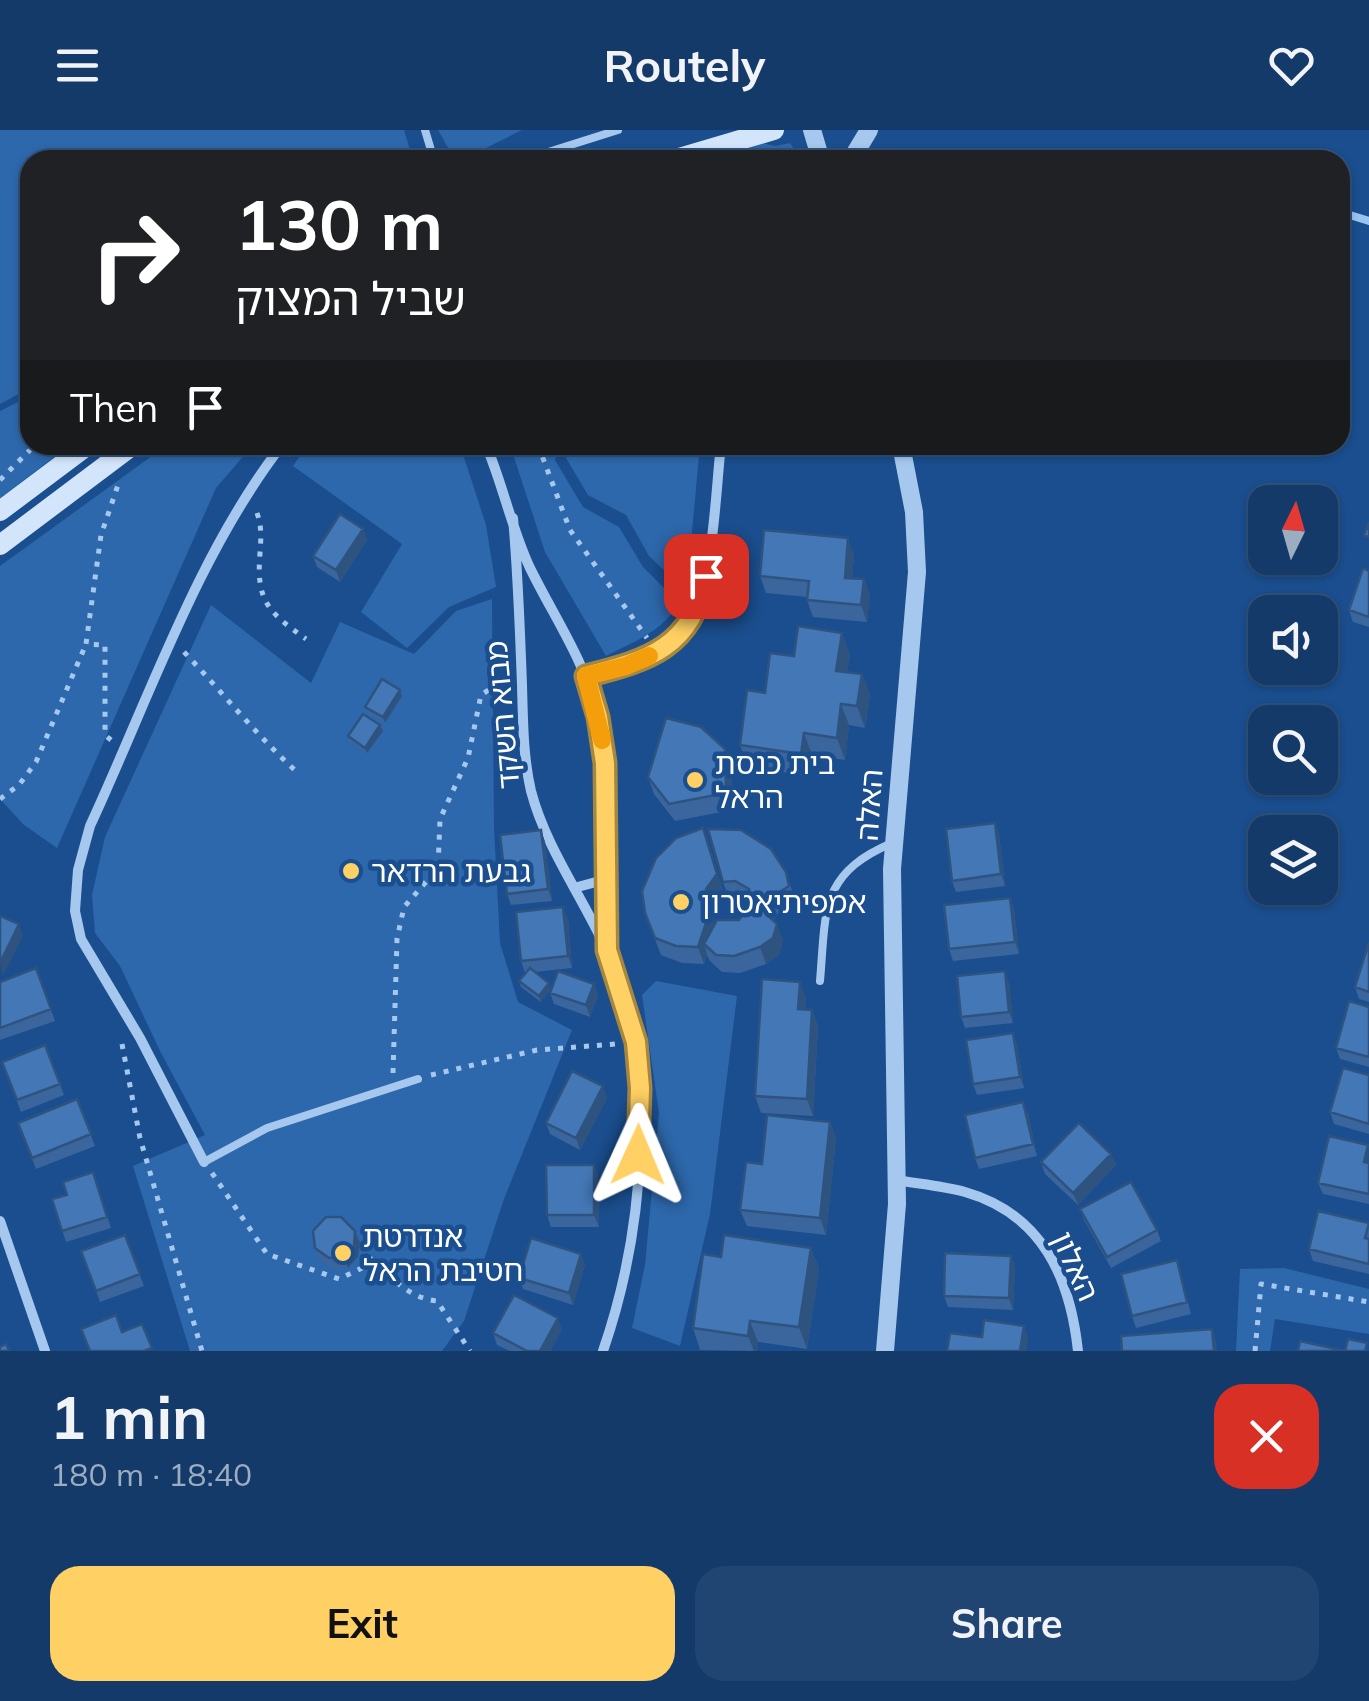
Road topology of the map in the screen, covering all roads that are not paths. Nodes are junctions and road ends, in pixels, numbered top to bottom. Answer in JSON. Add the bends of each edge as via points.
{"nodes":[{"id":1,"x":618,"y":130,"type":"edge"},
{"id":2,"x":774,"y":130,"type":"edge"},
{"id":3,"x":608,"y":132,"type":"edge"},
{"id":4,"x":553,"y":150,"type":"edge"},
{"id":5,"x":706,"y":150,"type":"edge"},
{"id":6,"x":75,"y":455,"type":"edge"},
{"id":7,"x":119,"y":455,"type":"edge"},
{"id":8,"x":274,"y":455,"type":"edge"},
{"id":9,"x":490,"y":455,"type":"edge"},
{"id":10,"x":720,"y":455,"type":"edge"},
{"id":11,"x":903,"y":455,"type":"edge"},
{"id":12,"x":0,"y":511,"type":"edge"},
{"id":13,"x":512,"y":518,"type":"junction"},
{"id":14,"x":0,"y":544,"type":"edge"},
{"id":15,"x":586,"y":676,"type":"junction"},
{"id":16,"x":894,"y":842,"type":"junction"},
{"id":17,"x":607,"y":879,"type":"junction"},
{"id":18,"x":574,"y":888,"type":"junction"},
{"id":19,"x":607,"y":950,"type":"junction"},
{"id":20,"x":820,"y":981,"type":"dead end"},
{"id":21,"x":418,"y":1078,"type":"road end"},
{"id":22,"x":204,"y":1162,"type":"joint"},
{"id":23,"x":896,"y":1180,"type":"junction"},
{"id":24,"x":0,"y":1221,"type":"edge"},
{"id":25,"x":45,"y":1351,"type":"edge"},
{"id":26,"x":602,"y":1351,"type":"edge"},
{"id":27,"x":885,"y":1351,"type":"edge"},
{"id":28,"x":1078,"y":1351,"type":"edge"}],
"edges":[{"from":1,"to":3,"type":"lane"},
{"from":2,"to":5,"type":"main road"},
{"from":3,"to":4,"type":"lane"},
{"from":6,"to":12,"type":"main road"},
{"from":7,"to":14,"type":"main road"},
{"from":8,"to":22,"type":"street","via":[[249,488],[173,640],[90,826],[78,870],[81,940]]},
{"from":9,"to":13,"type":"street","name":"מבוא השקד"},
{"from":10,"to":15,"type":"street","via":[[700,606],[682,633],[657,652]]},
{"from":11,"to":16,"type":"street","name":"האלה","via":[[916,572]]},
{"from":13,"to":15,"type":"street","name":"מבוא השקד"},
{"from":13,"to":18,"type":"street","name":"מבוא השקד","via":[[531,790]]},
{"from":15,"to":17,"type":"street","name":"מבוא השקד","via":[[605,763]]},
{"from":16,"to":20,"type":"lane","via":[[870,852],[836,882],[826,901]]},
{"from":16,"to":23,"type":"street","name":"האלה"},
{"from":17,"to":18,"type":"street"},
{"from":17,"to":19,"type":"street","name":"מבוא השקד"},
{"from":18,"to":19,"type":"street","name":"מבוא השקד"},
{"from":19,"to":26,"type":"street","name":"מבוא השקד","via":[[636,1042],[640,1088],[629,1256]]},
{"from":21,"to":22,"type":"lane","via":[[268,1128]]},
{"from":23,"to":27,"type":"street","name":"האלה"},
{"from":23,"to":28,"type":"street","name":"האלון","via":[[962,1191],[1029,1226],[1061,1277]]},
{"from":24,"to":25,"type":"street"}]}
